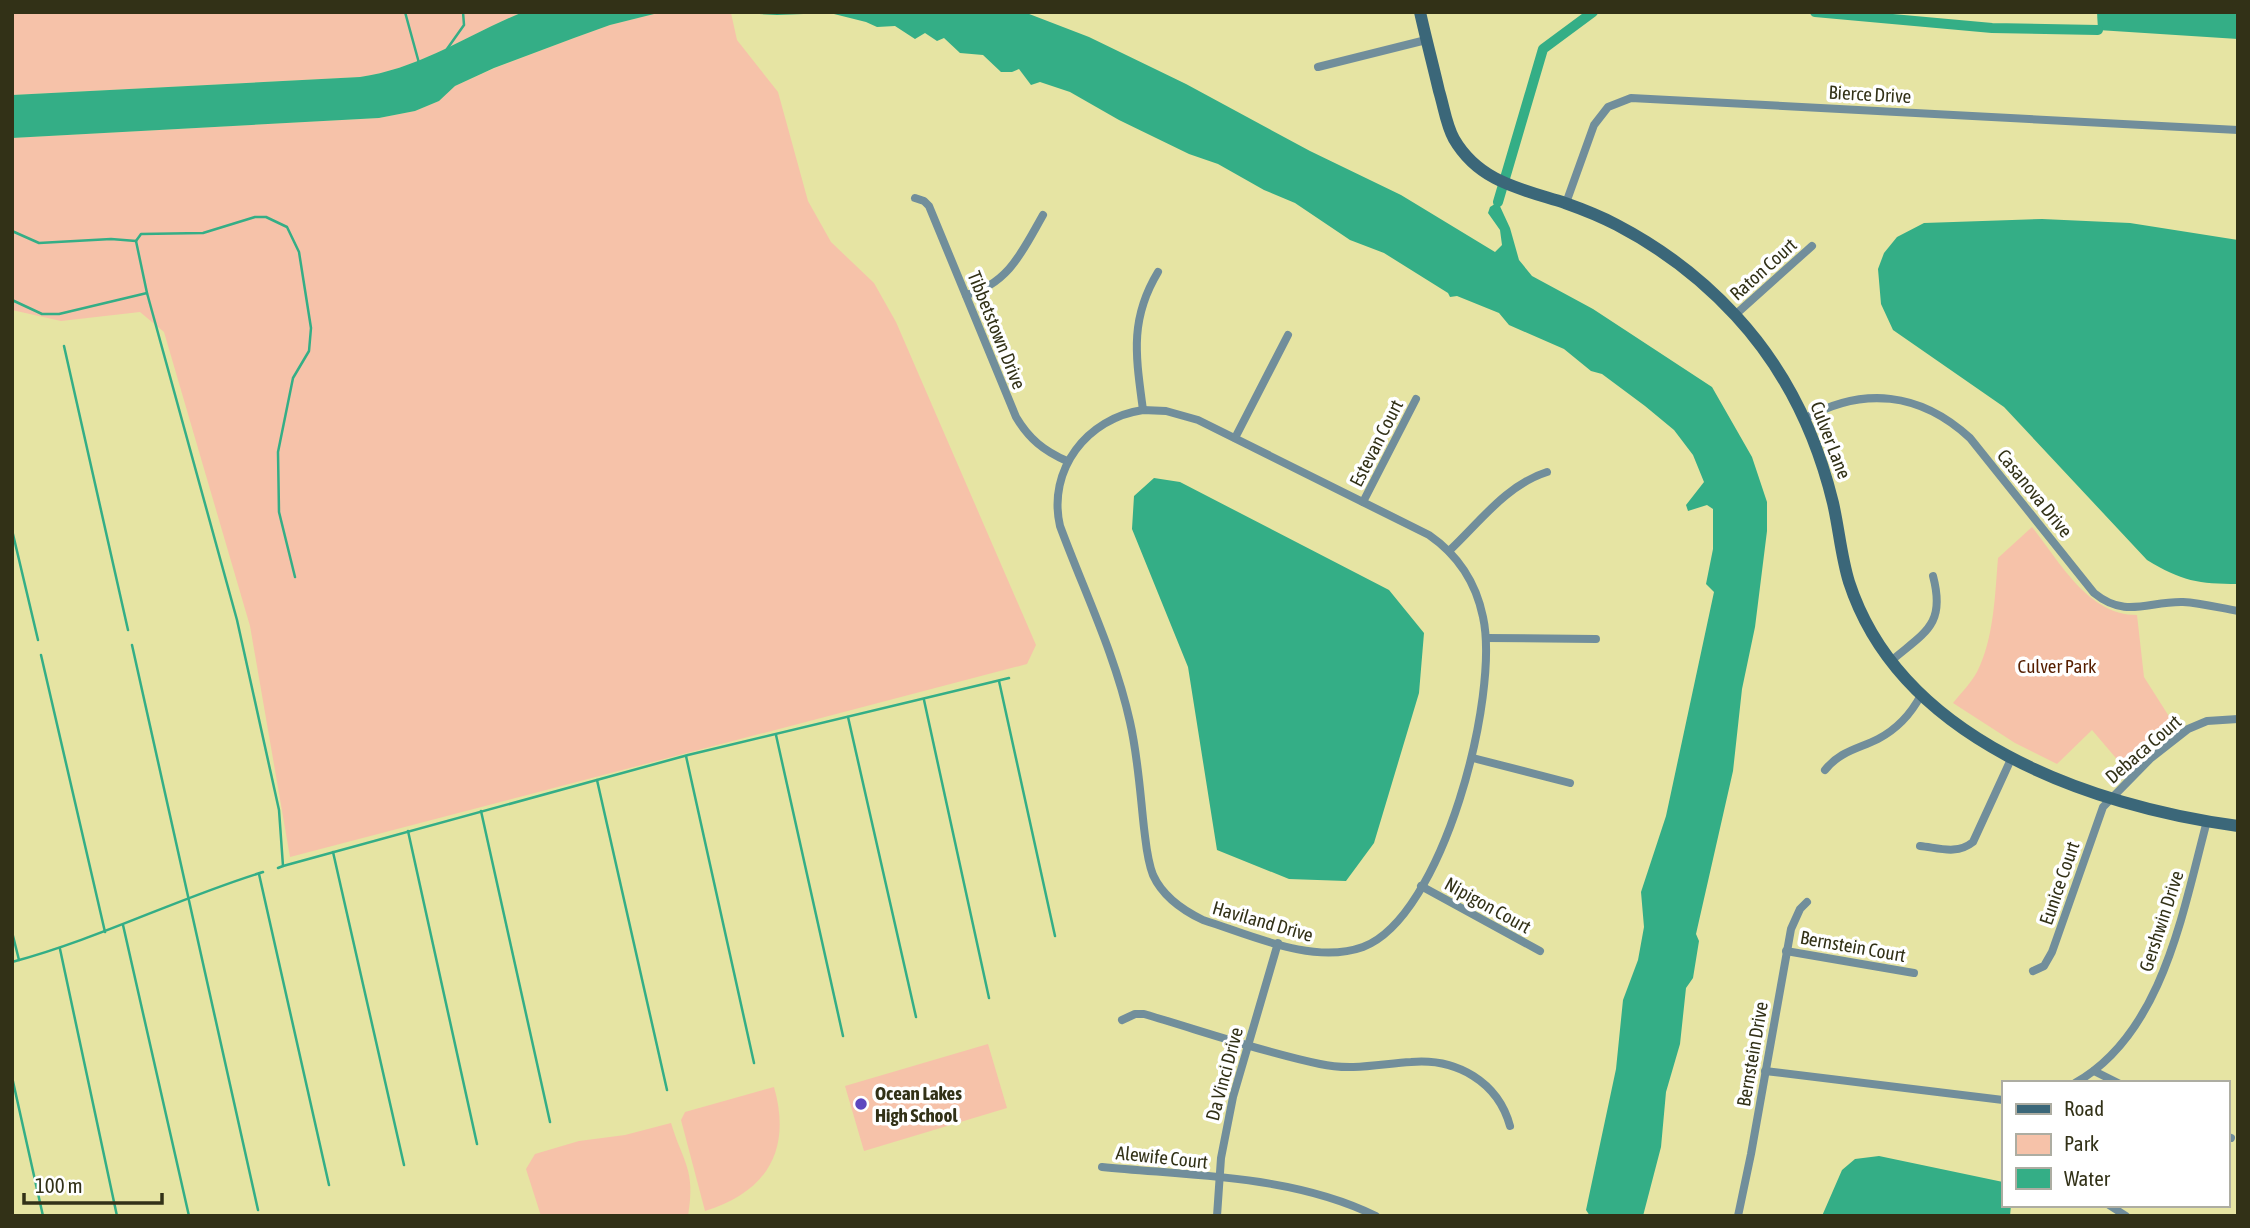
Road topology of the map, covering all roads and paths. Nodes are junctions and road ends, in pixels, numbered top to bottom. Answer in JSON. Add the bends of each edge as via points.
{"nodes":[{"id":1,"x":1420,"y":12,"type":"edge"},
{"id":2,"x":1426,"y":40,"type":"junction"},
{"id":3,"x":1318,"y":67,"type":"dead end"},
{"id":4,"x":2238,"y":130,"type":"edge"},
{"id":5,"x":915,"y":198,"type":"dead end"},
{"id":6,"x":1566,"y":203,"type":"junction"},
{"id":7,"x":1044,"y":215,"type":"dead end"},
{"id":8,"x":1812,"y":246,"type":"dead end"},
{"id":9,"x":1158,"y":272,"type":"dead end"},
{"id":10,"x":967,"y":295,"type":"junction"},
{"id":11,"x":1735,"y":315,"type":"junction"},
{"id":12,"x":1288,"y":335,"type":"dead end"},
{"id":13,"x":1416,"y":399,"type":"dead end"},
{"id":14,"x":1143,"y":410,"type":"junction"},
{"id":15,"x":1804,"y":419,"type":"junction"},
{"id":16,"x":1236,"y":438,"type":"junction"},
{"id":17,"x":1067,"y":461,"type":"junction"},
{"id":18,"x":1546,"y":472,"type":"dead end"},
{"id":19,"x":1363,"y":502,"type":"junction"},
{"id":20,"x":1449,"y":551,"type":"junction"},
{"id":21,"x":1933,"y":576,"type":"dead end"},
{"id":22,"x":2238,"y":611,"type":"edge"},
{"id":23,"x":1486,"y":638,"type":"junction"},
{"id":24,"x":1596,"y":639,"type":"dead end"},
{"id":25,"x":1891,"y":661,"type":"junction"},
{"id":26,"x":1922,"y":695,"type":"junction"},
{"id":27,"x":2238,"y":719,"type":"edge"},
{"id":28,"x":2012,"y":757,"type":"junction"},
{"id":29,"x":1473,"y":758,"type":"junction"},
{"id":30,"x":1825,"y":770,"type":"dead end"},
{"id":31,"x":1570,"y":783,"type":"dead end"},
{"id":32,"x":2110,"y":799,"type":"junction"},
{"id":33,"x":2207,"y":821,"type":"junction"},
{"id":34,"x":2238,"y":826,"type":"edge"},
{"id":35,"x":1920,"y":846,"type":"dead end"},
{"id":36,"x":1421,"y":886,"type":"junction"},
{"id":37,"x":1807,"y":902,"type":"dead end"},
{"id":38,"x":1278,"y":943,"type":"junction"},
{"id":39,"x":1540,"y":951,"type":"dead end"},
{"id":40,"x":1786,"y":951,"type":"junction"},
{"id":41,"x":2032,"y":971,"type":"dead end"},
{"id":42,"x":1914,"y":973,"type":"dead end"},
{"id":43,"x":1122,"y":1020,"type":"dead end"},
{"id":44,"x":1247,"y":1044,"type":"junction"},
{"id":45,"x":2094,"y":1071,"type":"junction"},
{"id":46,"x":1765,"y":1072,"type":"junction"},
{"id":47,"x":2078,"y":1081,"type":"edge"},
{"id":48,"x":2114,"y":1081,"type":"edge"},
{"id":49,"x":2002,"y":1100,"type":"edge"},
{"id":50,"x":1510,"y":1126,"type":"dead end"},
{"id":51,"x":1102,"y":1167,"type":"dead end"},
{"id":52,"x":1219,"y":1178,"type":"junction"},
{"id":53,"x":1217,"y":1216,"type":"edge"},
{"id":54,"x":1376,"y":1216,"type":"edge"},
{"id":55,"x":1738,"y":1216,"type":"edge"}],
"edges":[{"from":1,"to":2,"type":"street","name":"Culver Lane"},
{"from":2,"to":3,"type":"street"},
{"from":2,"to":6,"type":"street","name":"Culver Lane","via":[[1449,129],[1464,154],[1496,180]]},
{"from":4,"to":6,"type":"street","name":"Bierce Drive","via":[[1631,98],[1608,107],[1594,125]]},
{"from":5,"to":10,"type":"street","name":"Tibbetstown Drive","via":[[929,206]]},
{"from":6,"to":11,"type":"street","name":"Culver Lane","via":[[1663,252]]},
{"from":7,"to":10,"type":"street","via":[[1009,272],[988,288]]},
{"from":8,"to":11,"type":"street","name":"Raton Court"},
{"from":9,"to":14,"type":"street","via":[[1142,302],[1136,329]]},
{"from":10,"to":17,"type":"street","name":"Tibbetstown Drive","via":[[1024,431]]},
{"from":11,"to":15,"type":"street","name":"Culver Lane","via":[[1776,368]]},
{"from":12,"to":16,"type":"street"},
{"from":13,"to":19,"type":"street","name":"Estevan Court"},
{"from":14,"to":16,"type":"street","name":"Haviland Drive","via":[[1183,414]]},
{"from":14,"to":17,"type":"street","name":"Haviland Drive","via":[[1107,422]]},
{"from":15,"to":22,"type":"street","name":"Casanova Drive","via":[[1864,398],[1896,399],[1931,410],[1970,438],[2094,593],[2111,605],[2130,608],[2185,602]]},
{"from":15,"to":25,"type":"street","name":"Culver Lane","via":[[1824,471],[1849,581],[1866,624]]},
{"from":16,"to":19,"type":"street","name":"Haviland Drive"},
{"from":17,"to":38,"type":"street","name":"Haviland Drive","via":[[1058,487],[1058,515],[1127,705],[1152,873],[1164,893],[1189,913]]},
{"from":18,"to":20,"type":"street","via":[[1510,491]]},
{"from":19,"to":20,"type":"street","name":"Haviland Drive","via":[[1429,535]]},
{"from":20,"to":23,"type":"street","name":"Haviland Drive","via":[[1474,586]]},
{"from":21,"to":25,"type":"street","via":[[1938,594],[1930,628]]},
{"from":23,"to":24,"type":"street"},
{"from":23,"to":29,"type":"street","name":"Haviland Drive"},
{"from":25,"to":26,"type":"street","name":"Culver Lane"},
{"from":26,"to":28,"type":"street","name":"Culver Lane"},
{"from":26,"to":30,"type":"street","via":[[1890,732],[1835,758]]},
{"from":27,"to":32,"type":"street","name":"Debaca Court","via":[[2207,721],[2188,729]]},
{"from":28,"to":32,"type":"street","name":"Culver Lane"},
{"from":28,"to":35,"type":"street","via":[[1973,842],[1953,850]]},
{"from":29,"to":31,"type":"street"},
{"from":29,"to":36,"type":"street","name":"Haviland Drive","via":[[1444,844]]},
{"from":32,"to":33,"type":"street","name":"Culver Lane"},
{"from":32,"to":41,"type":"street","name":"Eunice Court","via":[[2098,817],[2049,960]]},
{"from":33,"to":34,"type":"street","name":"Culver Lane"},
{"from":33,"to":45,"type":"street","name":"Gershwin Drive","via":[[2177,935],[2157,984],[2126,1037]]},
{"from":36,"to":38,"type":"street","name":"Haviland Drive","via":[[1396,925],[1362,948],[1316,953]]},
{"from":36,"to":39,"type":"street","name":"Nipigon Court"},
{"from":37,"to":40,"type":"street","name":"Bernstein Drive","via":[[1794,920]]},
{"from":38,"to":44,"type":"street","name":"Da Vinci Drive"},
{"from":40,"to":42,"type":"street","name":"Bernstein Court"},
{"from":40,"to":46,"type":"street","name":"Bernstein Drive"},
{"from":43,"to":44,"type":"street","via":[[1144,1014]]},
{"from":44,"to":50,"type":"street","via":[[1341,1067],[1426,1061],[1453,1067],[1493,1091]]},
{"from":44,"to":52,"type":"street","name":"Da Vinci Drive","via":[[1225,1130]]},
{"from":45,"to":47,"type":"street","name":"Gershwin Drive"},
{"from":45,"to":48,"type":"street"},
{"from":46,"to":49,"type":"street"},
{"from":46,"to":55,"type":"street","name":"Bernstein Drive"},
{"from":51,"to":52,"type":"street","name":"Alewife Court"},
{"from":52,"to":53,"type":"street","name":"Da Vinci Drive"},
{"from":52,"to":54,"type":"street","name":"Alewife Court","via":[[1311,1192]]}]}
